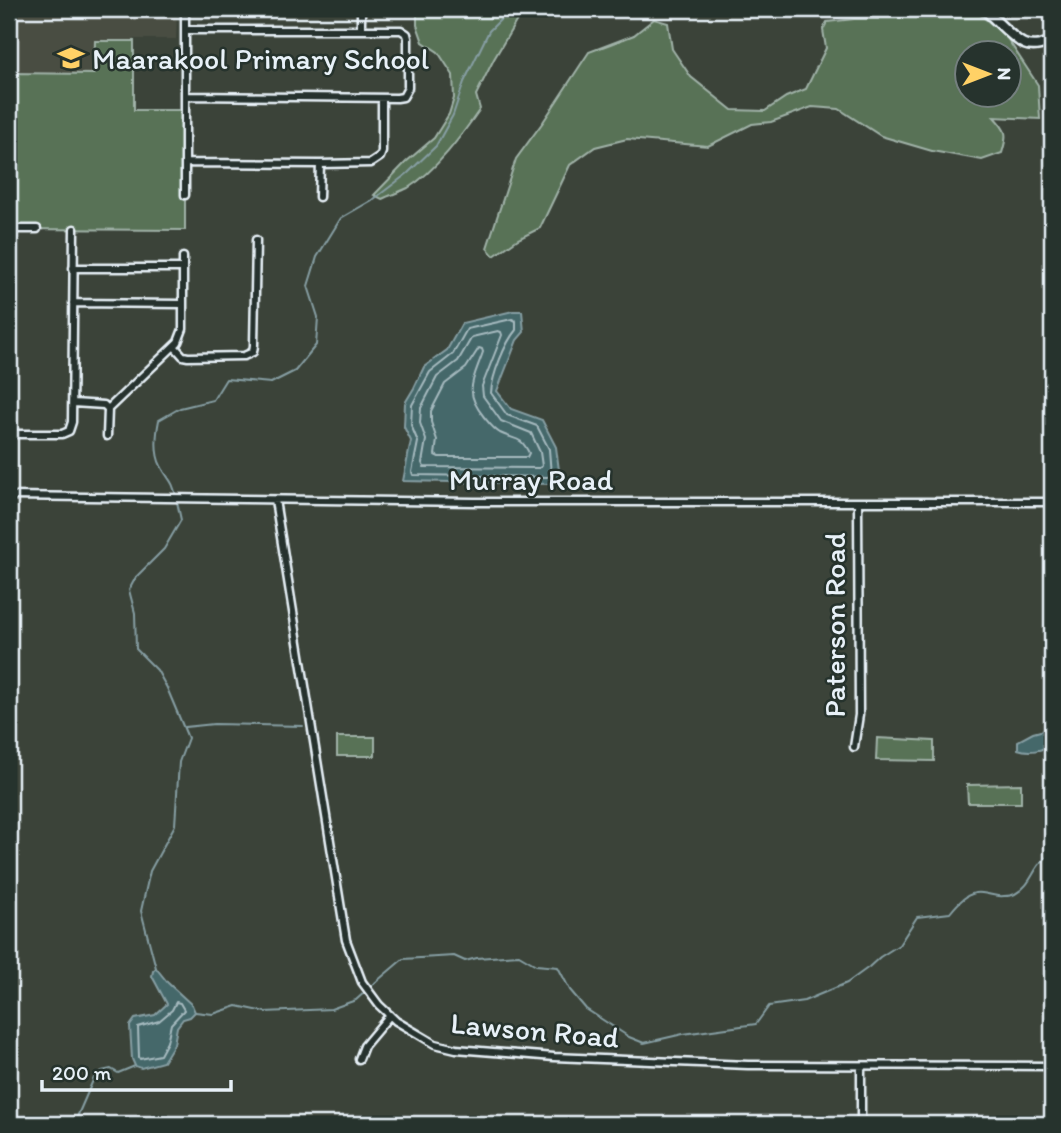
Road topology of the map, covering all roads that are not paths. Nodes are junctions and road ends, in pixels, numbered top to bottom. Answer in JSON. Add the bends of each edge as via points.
{"nodes":[{"id":1,"x":185,"y":9,"type":"edge"},
{"id":2,"x":361,"y":9,"type":"edge"},
{"id":3,"x":984,"y":9,"type":"edge"},
{"id":4,"x":185,"y":30,"type":"junction"},
{"id":5,"x":361,"y":30,"type":"junction"},
{"id":6,"x":1051,"y":43,"type":"edge"},
{"id":7,"x":185,"y":96,"type":"junction"},
{"id":8,"x":382,"y":98,"type":"junction"},
{"id":9,"x":185,"y":163,"type":"junction"},
{"id":10,"x":320,"y":164,"type":"junction"},
{"id":11,"x":185,"y":195,"type":"dead end"},
{"id":12,"x":319,"y":197,"type":"dead end"},
{"id":13,"x":9,"y":229,"type":"edge"},
{"id":14,"x":37,"y":229,"type":"dead end"},
{"id":15,"x":74,"y":229,"type":"dead end"},
{"id":16,"x":256,"y":240,"type":"dead end"},
{"id":17,"x":183,"y":257,"type":"dead end"},
{"id":18,"x":74,"y":268,"type":"junction"},
{"id":19,"x":183,"y":268,"type":"junction"},
{"id":20,"x":73,"y":303,"type":"junction"},
{"id":21,"x":183,"y":304,"type":"junction"},
{"id":22,"x":174,"y":346,"type":"junction"},
{"id":23,"x":73,"y":403,"type":"junction"},
{"id":24,"x":108,"y":409,"type":"junction"},
{"id":25,"x":9,"y":435,"type":"edge"},
{"id":26,"x":107,"y":436,"type":"dead end"},
{"id":27,"x":9,"y":496,"type":"edge"},
{"id":28,"x":275,"y":500,"type":"junction"},
{"id":29,"x":1052,"y":502,"type":"edge"},
{"id":30,"x":858,"y":503,"type":"junction"},
{"id":31,"x":854,"y":747,"type":"dead end"},
{"id":32,"x":390,"y":1015,"type":"junction"},
{"id":33,"x":359,"y":1059,"type":"dead end"},
{"id":34,"x":861,"y":1066,"type":"junction"},
{"id":35,"x":1052,"y":1066,"type":"edge"},
{"id":36,"x":861,"y":1124,"type":"edge"}],
"edges":[{"from":1,"to":4,"type":"street"},
{"from":2,"to":5,"type":"street"},
{"from":3,"to":6,"type":"street","via":[[1023,44]]},
{"from":4,"to":5,"type":"street"},
{"from":4,"to":7,"type":"street"},
{"from":5,"to":8,"type":"street","via":[[407,34],[408,88],[403,97]]},
{"from":7,"to":8,"type":"street"},
{"from":7,"to":9,"type":"street"},
{"from":8,"to":10,"type":"street","via":[[380,157],[371,163]]},
{"from":9,"to":10,"type":"street"},
{"from":9,"to":11,"type":"street"},
{"from":10,"to":12,"type":"street"},
{"from":13,"to":14,"type":"street"},
{"from":15,"to":18,"type":"street"},
{"from":16,"to":22,"type":"street","via":[[253,352],[188,357]]},
{"from":17,"to":19,"type":"street"},
{"from":18,"to":19,"type":"street"},
{"from":18,"to":20,"type":"street"},
{"from":19,"to":21,"type":"street"},
{"from":20,"to":21,"type":"street"},
{"from":20,"to":23,"type":"street"},
{"from":21,"to":22,"type":"street","via":[[183,329]]},
{"from":22,"to":24,"type":"street"},
{"from":23,"to":24,"type":"street"},
{"from":23,"to":25,"type":"street","via":[[69,431]]},
{"from":24,"to":26,"type":"street"},
{"from":27,"to":28,"type":"street","name":"Murray Road"},
{"from":28,"to":30,"type":"street","name":"Murray Road"},
{"from":28,"to":32,"type":"street","name":"Lawson Road","via":[[346,940],[362,982]]},
{"from":29,"to":30,"type":"street","name":"Murray Road"},
{"from":30,"to":31,"type":"street","name":"Paterson Road","via":[[859,715]]},
{"from":32,"to":33,"type":"street"},
{"from":32,"to":34,"type":"street","name":"Lawson Road","via":[[435,1044],[456,1049],[676,1063]]},
{"from":34,"to":35,"type":"street","name":"Lawson Road"},
{"from":34,"to":36,"type":"street"}]}
